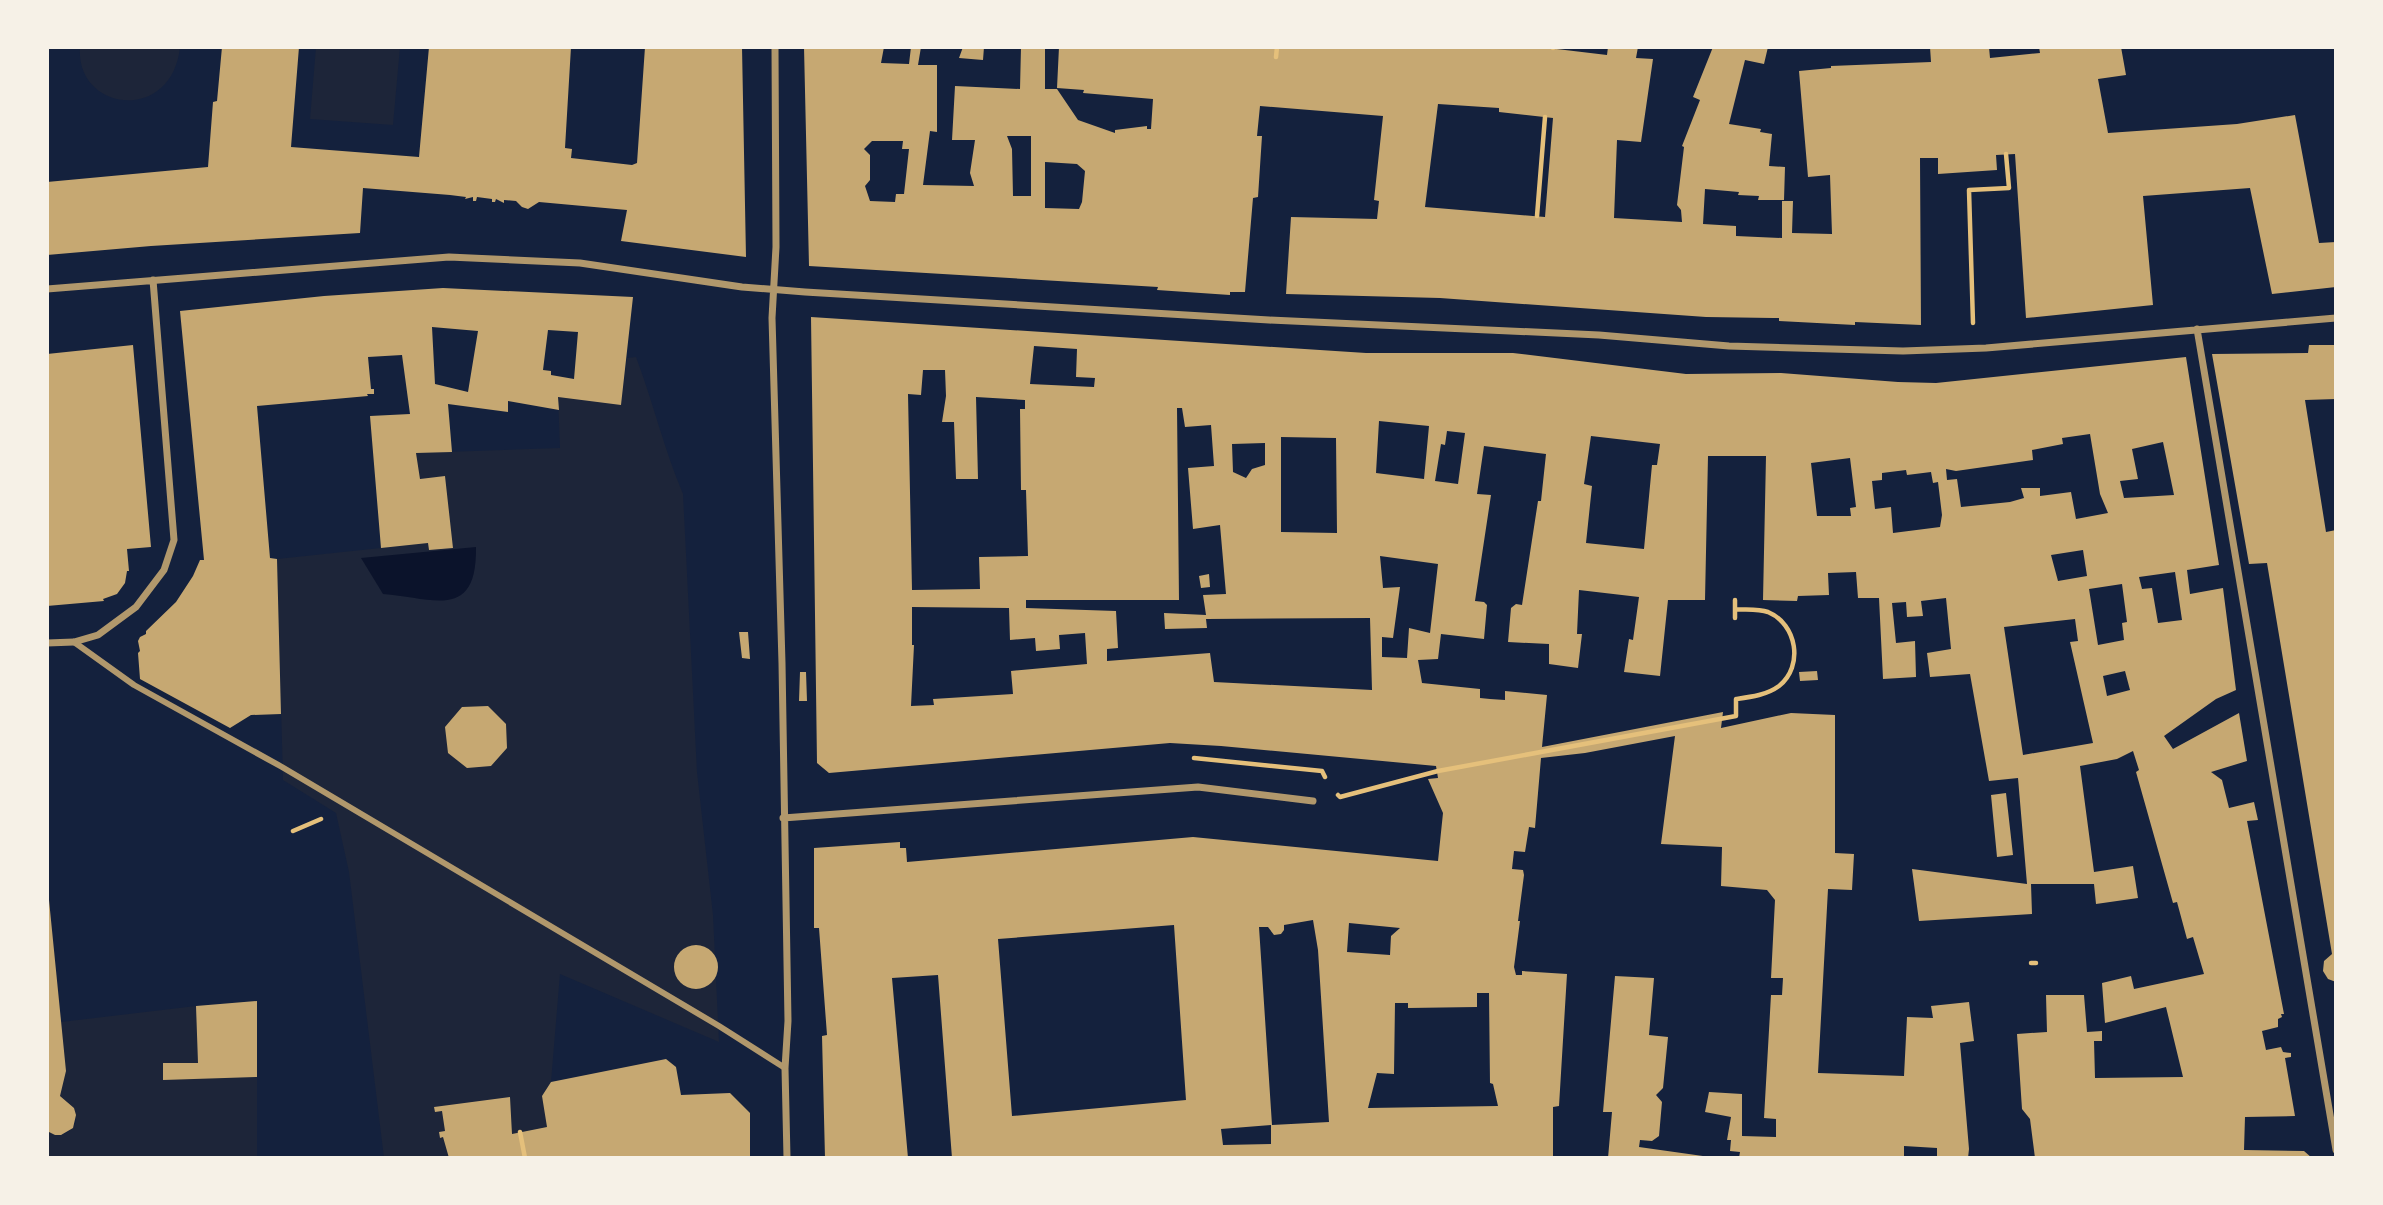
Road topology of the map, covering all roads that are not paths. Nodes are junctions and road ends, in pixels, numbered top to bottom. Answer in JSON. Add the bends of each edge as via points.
{"nodes":[{"id":1,"x":775,"y":47,"type":"edge"},
{"id":2,"x":153,"y":280,"type":"junction"},
{"id":3,"x":47,"y":289,"type":"edge"},
{"id":4,"x":774,"y":289,"type":"junction"},
{"id":5,"x":2336,"y":318,"type":"edge"},
{"id":6,"x":2197,"y":329,"type":"junction"},
{"id":7,"x":74,"y":642,"type":"junction"},
{"id":8,"x":47,"y":643,"type":"edge"},
{"id":9,"x":1312,"y":801,"type":"dead end"},
{"id":10,"x":783,"y":818,"type":"junction"},
{"id":11,"x":785,"y":1068,"type":"junction"},
{"id":12,"x":2336,"y":1150,"type":"edge"},
{"id":13,"x":787,"y":1158,"type":"edge"}],
"edges":[{"from":1,"to":4,"type":"street"},
{"from":2,"to":3,"type":"street"},
{"from":2,"to":4,"type":"street","via":[[449,257],[580,263]]},
{"from":2,"to":7,"type":"street","via":[[174,540],[164,570],[136,607],[97,635]]},
{"from":4,"to":6,"type":"street","via":[[1729,346],[1903,351]]},
{"from":4,"to":10,"type":"street"},
{"from":5,"to":6,"type":"street"},
{"from":6,"to":12,"type":"street"},
{"from":7,"to":8,"type":"street"},
{"from":7,"to":11,"type":"street","via":[[134,685],[305,780]]},
{"from":9,"to":10,"type":"street","via":[[1198,787]]},
{"from":10,"to":11,"type":"street"},
{"from":11,"to":13,"type":"street"}]}
